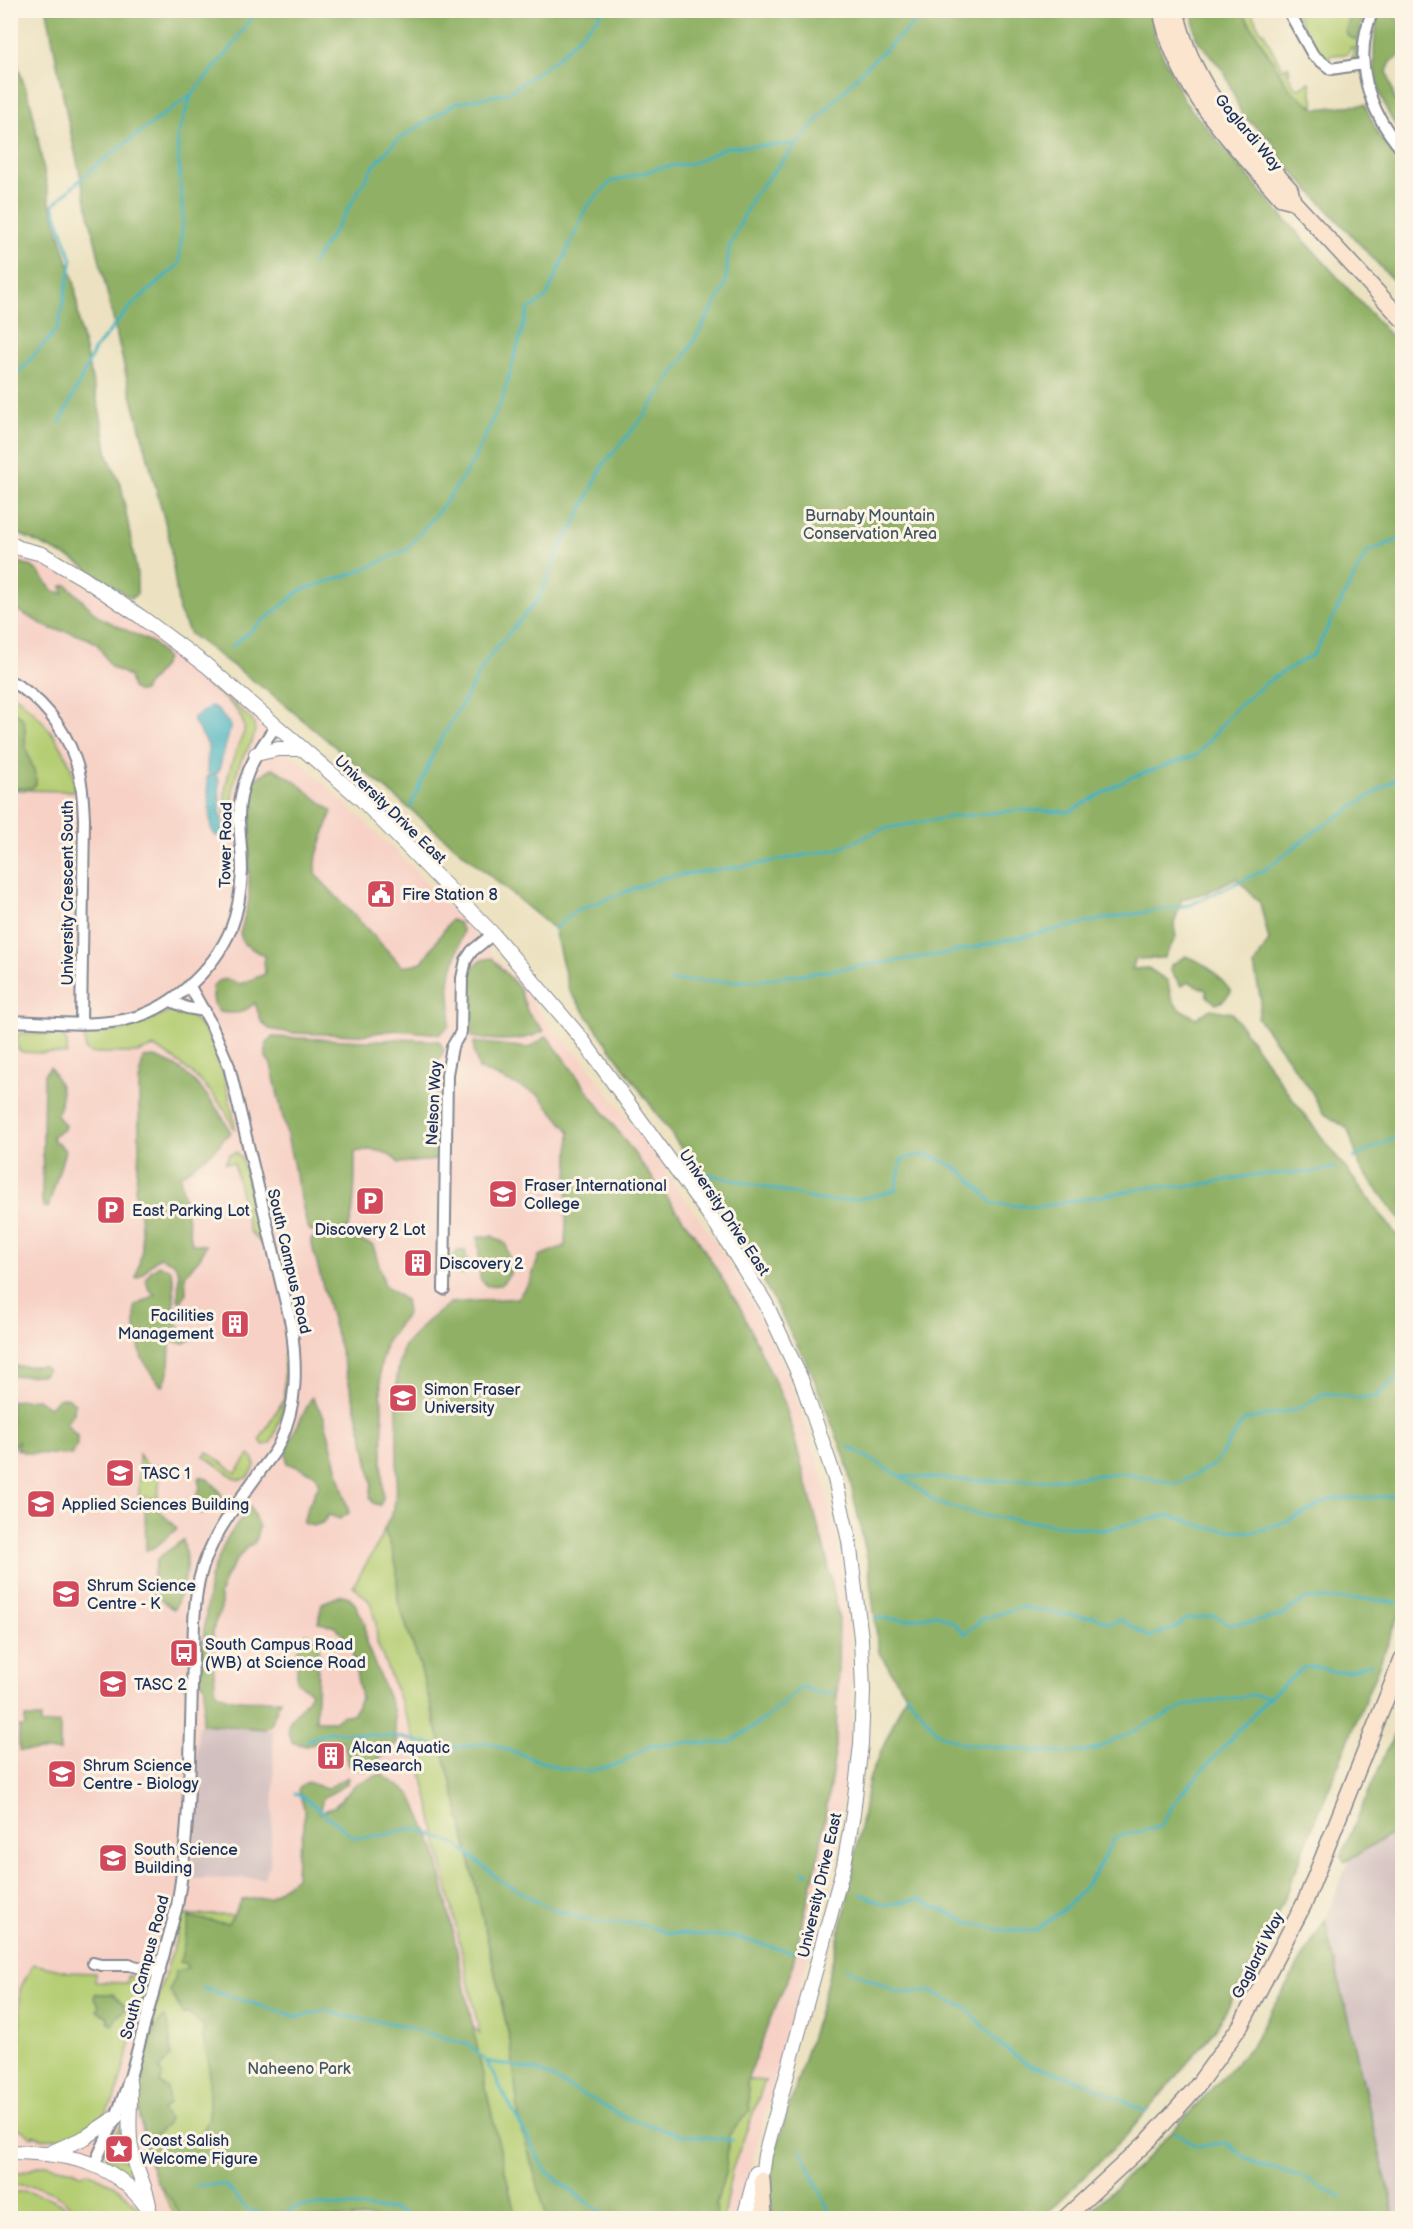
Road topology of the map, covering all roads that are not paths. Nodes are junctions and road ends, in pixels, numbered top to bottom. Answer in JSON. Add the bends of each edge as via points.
{"nodes":[{"id":1,"x":1161,"y":10,"type":"edge"},
{"id":2,"x":1176,"y":10,"type":"edge"},
{"id":3,"x":1288,"y":10,"type":"edge"},
{"id":4,"x":1373,"y":10,"type":"edge"},
{"id":5,"x":1363,"y":64,"type":"junction"},
{"id":6,"x":1402,"y":150,"type":"edge"},
{"id":7,"x":1293,"y":201,"type":"junction"},
{"id":8,"x":1402,"y":319,"type":"edge"},
{"id":9,"x":13,"y":547,"type":"edge"},
{"id":10,"x":10,"y":681,"type":"edge"},
{"id":11,"x":276,"y":726,"type":"junction"},
{"id":12,"x":303,"y":749,"type":"junction"},
{"id":13,"x":256,"y":754,"type":"junction"},
{"id":14,"x":493,"y":934,"type":"junction"},
{"id":15,"x":189,"y":985,"type":"junction"},
{"id":16,"x":171,"y":1001,"type":"junction"},
{"id":17,"x":205,"y":1011,"type":"junction"},
{"id":18,"x":10,"y":1021,"type":"edge"},
{"id":19,"x":81,"y":1023,"type":"junction"},
{"id":20,"x":444,"y":1289,"type":"dead end"},
{"id":21,"x":1402,"y":1659,"type":"edge"},
{"id":22,"x":93,"y":1963,"type":"dead end"},
{"id":23,"x":160,"y":1972,"type":"junction"},
{"id":24,"x":129,"y":2081,"type":"junction"},
{"id":25,"x":116,"y":2117,"type":"junction"},
{"id":26,"x":10,"y":2152,"type":"edge"},
{"id":27,"x":48,"y":2154,"type":"junction"},
{"id":28,"x":765,"y":2155,"type":"junction"},
{"id":29,"x":94,"y":2165,"type":"junction"},
{"id":30,"x":762,"y":2180,"type":"junction"},
{"id":31,"x":152,"y":2215,"type":"edge"},
{"id":32,"x":744,"y":2218,"type":"edge"},
{"id":33,"x":756,"y":2218,"type":"edge"},
{"id":34,"x":764,"y":2218,"type":"edge"},
{"id":35,"x":1065,"y":2218,"type":"edge"}],
"edges":[{"from":1,"to":7,"type":"main road","name":"Gaglardi Way","via":[[1177,58],[1209,116],[1281,198]]},
{"from":2,"to":7,"type":"main road","name":"Gaglardi Way","via":[[1187,50],[1209,94],[1290,189]]},
{"from":3,"to":5,"type":"street","via":[[1313,55],[1331,69]]},
{"from":4,"to":5,"type":"street"},
{"from":5,"to":6,"type":"street","via":[[1372,104]]},
{"from":7,"to":8,"type":"main road","name":"Gaglardi Way"},
{"from":9,"to":11,"type":"street","name":"University Drive East","via":[[42,554],[113,597],[206,665]]},
{"from":10,"to":19,"type":"street","name":"University Crescent South","via":[[44,706],[61,730],[75,759],[81,786]]},
{"from":11,"to":12,"type":"street","name":"University Drive East"},
{"from":11,"to":13,"type":"street","name":"Tower Road"},
{"from":12,"to":13,"type":"street"},
{"from":12,"to":14,"type":"street","name":"University Drive East","via":[[379,816]]},
{"from":13,"to":15,"type":"street","name":"Tower Road","via":[[239,806],[242,868],[237,910],[222,946]]},
{"from":14,"to":20,"type":"street","name":"Nelson Way","via":[[466,960],[461,1032],[452,1047],[447,1074]]},
{"from":14,"to":28,"type":"street","name":"University Drive East","via":[[581,1038],[745,1268],[801,1379],[835,1479],[849,1541],[863,1692],[853,1814],[844,1865]]},
{"from":15,"to":16,"type":"street","name":"Tower Road"},
{"from":15,"to":17,"type":"street","name":"South Campus Road"},
{"from":16,"to":17,"type":"street"},
{"from":16,"to":19,"type":"street","name":"Tower Road","via":[[137,1017]]},
{"from":17,"to":23,"type":"street","name":"South Campus Road","via":[[229,1066],[291,1324],[296,1380],[294,1401],[279,1446],[219,1532],[200,1580],[182,1881]]},
{"from":18,"to":19,"type":"street","name":"Tower Road"},
{"from":21,"to":35,"type":"main road","name":"Gaglardi Way","via":[[1305,1902],[1241,2025],[1194,2090],[1149,2140]]},
{"from":22,"to":23,"type":"street"},
{"from":23,"to":24,"type":"street","name":"South Campus Road"},
{"from":24,"to":25,"type":"street","name":"South Campus Road"},
{"from":24,"to":31,"type":"street","via":[[131,2149]]},
{"from":25,"to":27,"type":"street","via":[[86,2137]]},
{"from":25,"to":29,"type":"street","name":"South Campus Road"},
{"from":26,"to":27,"type":"street"},
{"from":27,"to":29,"type":"street"},
{"from":28,"to":30,"type":"street","name":"University Drive East"},
{"from":28,"to":32,"type":"street","name":"University Drive East","via":[[754,2176]]},
{"from":29,"to":31,"type":"street","via":[[124,2182]]},
{"from":30,"to":33,"type":"street","name":"University Drive East"},
{"from":30,"to":34,"type":"main road"}]}
